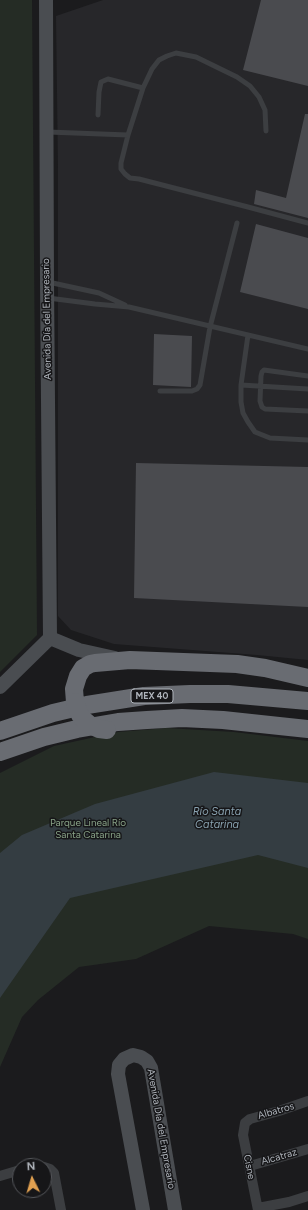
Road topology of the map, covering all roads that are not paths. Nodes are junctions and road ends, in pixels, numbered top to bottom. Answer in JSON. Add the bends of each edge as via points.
{"nodes":[{"id":1,"x":46,"y":0,"type":"edge"},
{"id":2,"x":143,"y":88,"type":"junction"},
{"id":3,"x":98,"y":116,"type":"dead end"},
{"id":4,"x":266,"y":131,"type":"dead end"},
{"id":5,"x":47,"y":132,"type":"junction"},
{"id":6,"x":128,"y":135,"type":"junction"},
{"id":7,"x":237,"y":223,"type":"dead end"},
{"id":8,"x":308,"y":223,"type":"edge"},
{"id":9,"x":46,"y":282,"type":"junction"},
{"id":10,"x":47,"y":298,"type":"junction"},
{"id":11,"x":129,"y":307,"type":"junction"},
{"id":12,"x":210,"y":327,"type":"junction"},
{"id":13,"x":248,"y":335,"type":"junction"},
{"id":14,"x":308,"y":349,"type":"edge"},
{"id":15,"x":308,"y":376,"type":"edge"},
{"id":16,"x":241,"y":385,"type":"junction"},
{"id":17,"x":261,"y":386,"type":"junction"},
{"id":18,"x":308,"y":389,"type":"edge"},
{"id":19,"x":160,"y":391,"type":"dead end"},
{"id":20,"x":308,"y":411,"type":"edge"},
{"id":21,"x":308,"y":440,"type":"edge"},
{"id":22,"x":50,"y":638,"type":"junction"},
{"id":23,"x":130,"y":660,"type":"junction"},
{"id":24,"x":308,"y":678,"type":"edge"},
{"id":25,"x":0,"y":687,"type":"edge"},
{"id":26,"x":308,"y":701,"type":"edge"},
{"id":27,"x":308,"y":729,"type":"edge"},
{"id":28,"x":0,"y":731,"type":"edge"},
{"id":29,"x":308,"y":740,"type":"edge"},
{"id":30,"x":0,"y":752,"type":"edge"},
{"id":31,"x":308,"y":1101,"type":"edge"},
{"id":32,"x":245,"y":1123,"type":"joint"},
{"id":33,"x":308,"y":1149,"type":"edge"},
{"id":34,"x":250,"y":1166,"type":"junction"},
{"id":35,"x":12,"y":1172,"type":"edge"},
{"id":36,"x":52,"y":1172,"type":"edge"},
{"id":37,"x":0,"y":1176,"type":"edge"},
{"id":38,"x":308,"y":1196,"type":"edge"},
{"id":39,"x":58,"y":1209,"type":"edge"},
{"id":40,"x":258,"y":1209,"type":"edge"},
{"id":41,"x":143,"y":1210,"type":"edge"},
{"id":42,"x":175,"y":1210,"type":"edge"}],
"edges":[{"from":1,"to":5,"type":"street","name":"Avenida Día del Empresario"},
{"from":2,"to":3,"type":"lane","via":[[108,79],[101,82]]},
{"from":2,"to":4,"type":"lane","via":[[159,60],[176,54],[196,57],[250,86],[265,110]]},
{"from":2,"to":6,"type":"lane"},
{"from":5,"to":6,"type":"lane"},
{"from":5,"to":9,"type":"street","name":"Avenida Día del Empresario"},
{"from":6,"to":8,"type":"lane","via":[[121,169],[130,178]]},
{"from":7,"to":12,"type":"lane"},
{"from":9,"to":10,"type":"street","name":"Avenida Día del Empresario"},
{"from":9,"to":11,"type":"lane","via":[[99,293]]},
{"from":10,"to":11,"type":"lane"},
{"from":10,"to":22,"type":"street","name":"Avenida Día del Empresario"},
{"from":11,"to":12,"type":"lane"},
{"from":12,"to":13,"type":"lane"},
{"from":12,"to":19,"type":"lane","via":[[200,385],[197,389]]},
{"from":13,"to":14,"type":"lane"},
{"from":13,"to":16,"type":"lane"},
{"from":15,"to":17,"type":"lane","via":[[264,370]]},
{"from":16,"to":17,"type":"lane"},
{"from":16,"to":21,"type":"lane","via":[[243,413],[255,432],[270,438]]},
{"from":17,"to":18,"type":"lane"},
{"from":17,"to":20,"type":"lane","via":[[262,407]]},
{"from":22,"to":23,"type":"street","via":[[79,650]]},
{"from":22,"to":25,"type":"street"},
{"from":23,"to":24,"type":"highway","via":[[251,666]]},
{"from":23,"to":29,"type":"highway","bridge":true,"via":[[95,663],[82,669],[74,686],[74,699],[80,715],[90,725],[107,730],[188,729]]},
{"from":26,"to":28,"type":"highway","number":"MEX 40","via":[[228,694],[144,696],[54,713]]},
{"from":27,"to":30,"type":"highway","via":[[224,720],[147,720],[77,729]]},
{"from":31,"to":32,"type":"street","name":"Albatros","via":[[250,1119]]},
{"from":32,"to":34,"type":"street","name":"Cisne","via":[[243,1135]]},
{"from":33,"to":34,"type":"street","name":"Alcatraz"},
{"from":34,"to":40,"type":"street","name":"Cisne"},
{"from":35,"to":37,"type":"street"},
{"from":36,"to":39,"type":"street","via":[[56,1180]]},
{"from":38,"to":40,"type":"street"},
{"from":41,"to":42,"type":"street","name":"Avenida Día del Empresario","via":[[118,1074],[119,1065],[133,1055],[147,1061],[151,1068]]}]}
